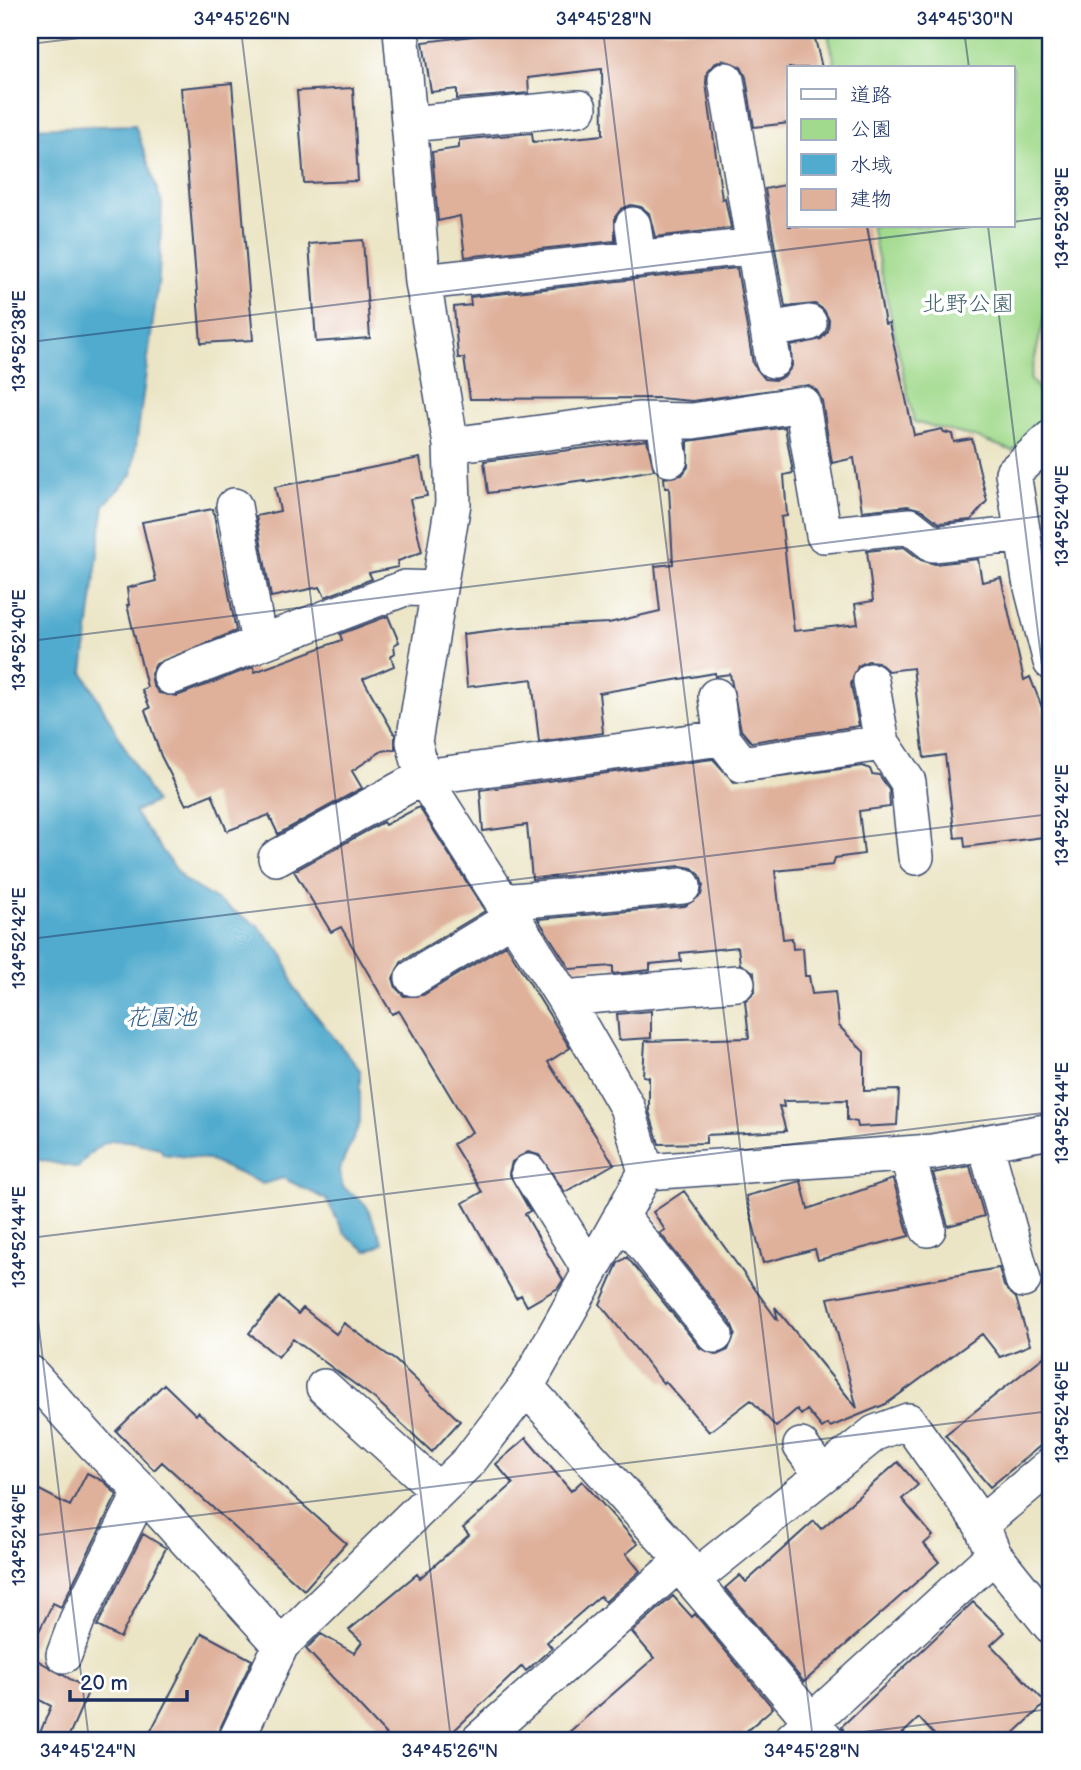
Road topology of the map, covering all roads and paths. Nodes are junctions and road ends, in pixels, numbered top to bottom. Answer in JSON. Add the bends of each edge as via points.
{"nodes":[{"id":1,"x":401,"y":30,"type":"edge"},
{"id":2,"x":726,"y":80,"type":"dead end"},
{"id":3,"x":579,"y":108,"type":"dead end"},
{"id":4,"x":409,"y":124,"type":"junction"},
{"id":5,"x":754,"y":246,"type":"junction"},
{"id":6,"x":423,"y":282,"type":"junction"},
{"id":7,"x":809,"y":323,"type":"dead end"},
{"id":8,"x":664,"y":421,"type":"junction"},
{"id":9,"x":1051,"y":438,"type":"edge"},
{"id":10,"x":451,"y":445,"type":"junction"},
{"id":11,"x":670,"y":459,"type":"dead end"},
{"id":12,"x":234,"y":506,"type":"dead end"},
{"id":13,"x":1023,"y":534,"type":"junction"},
{"id":14,"x":438,"y":589,"type":"junction"},
{"id":15,"x":259,"y":643,"type":"junction"},
{"id":16,"x":1051,"y":662,"type":"edge"},
{"id":17,"x":171,"y":677,"type":"dead end"},
{"id":18,"x":871,"y":681,"type":"dead end"},
{"id":19,"x":716,"y":696,"type":"dead end"},
{"id":20,"x":722,"y":738,"type":"junction"},
{"id":21,"x":882,"y":743,"type":"junction"},
{"id":22,"x":423,"y":778,"type":"junction"},
{"id":23,"x":916,"y":857,"type":"dead end"},
{"id":24,"x":276,"y":858,"type":"dead end"},
{"id":25,"x":683,"y":886,"type":"dead end"},
{"id":26,"x":507,"y":910,"type":"junction"},
{"id":27,"x":413,"y":978,"type":"dead end"},
{"id":28,"x":737,"y":983,"type":"dead end"},
{"id":29,"x":564,"y":998,"type":"junction"},
{"id":30,"x":1051,"y":1131,"type":"edge"},
{"id":31,"x":985,"y":1143,"type":"junction"},
{"id":32,"x":907,"y":1154,"type":"junction"},
{"id":33,"x":529,"y":1172,"type":"dead end"},
{"id":34,"x":646,"y":1172,"type":"junction"},
{"id":35,"x":621,"y":1216,"type":"junction"},
{"id":36,"x":928,"y":1229,"type":"dead end"},
{"id":37,"x":590,"y":1270,"type":"junction"},
{"id":38,"x":1023,"y":1280,"type":"dead end"},
{"id":39,"x":715,"y":1335,"type":"dead end"},
{"id":40,"x":30,"y":1373,"type":"edge"},
{"id":41,"x":324,"y":1387,"type":"dead end"},
{"id":42,"x":526,"y":1387,"type":"junction"},
{"id":43,"x":801,"y":1446,"type":"dead end"},
{"id":44,"x":1051,"y":1465,"type":"edge"},
{"id":45,"x":822,"y":1475,"type":"junction"},
{"id":46,"x":438,"y":1490,"type":"junction"},
{"id":47,"x":142,"y":1491,"type":"junction"},
{"id":48,"x":988,"y":1539,"type":"junction"},
{"id":49,"x":688,"y":1570,"type":"junction"},
{"id":50,"x":1051,"y":1626,"type":"edge"},
{"id":51,"x":281,"y":1645,"type":"junction"},
{"id":52,"x":64,"y":1655,"type":"dead end"},
{"id":53,"x":810,"y":1734,"type":"edge"},
{"id":54,"x":236,"y":1740,"type":"edge"},
{"id":55,"x":480,"y":1740,"type":"edge"}],
"edges":[{"from":1,"to":4,"type":"street"},
{"from":2,"to":5,"type":"street"},
{"from":3,"to":4,"type":"street"},
{"from":4,"to":6,"type":"street"},
{"from":5,"to":6,"type":"street","via":[[636,242]]},
{"from":5,"to":7,"type":"street","via":[[770,345]]},
{"from":6,"to":10,"type":"street"},
{"from":8,"to":10,"type":"street","via":[[638,420]]},
{"from":8,"to":11,"type":"street"},
{"from":8,"to":13,"type":"street","via":[[693,421],[802,404],[824,535],[910,526],[933,544]]},
{"from":9,"to":13,"type":"street","via":[[1013,473]]},
{"from":10,"to":14,"type":"street","via":[[453,503]]},
{"from":12,"to":15,"type":"street"},
{"from":13,"to":16,"type":"street"},
{"from":14,"to":15,"type":"street","via":[[405,588]]},
{"from":14,"to":22,"type":"street","via":[[414,742]]},
{"from":15,"to":17,"type":"street"},
{"from":18,"to":21,"type":"street"},
{"from":19,"to":20,"type":"street"},
{"from":20,"to":21,"type":"street","via":[[742,764]]},
{"from":20,"to":22,"type":"street","via":[[632,733]]},
{"from":21,"to":23,"type":"street","via":[[908,782]]},
{"from":22,"to":24,"type":"street"},
{"from":22,"to":26,"type":"street"},
{"from":25,"to":26,"type":"street"},
{"from":26,"to":27,"type":"street"},
{"from":26,"to":29,"type":"street"},
{"from":28,"to":29,"type":"street"},
{"from":29,"to":34,"type":"street","via":[[627,1107]]},
{"from":30,"to":31,"type":"street"},
{"from":31,"to":32,"type":"street"},
{"from":31,"to":38,"type":"street"},
{"from":32,"to":34,"type":"street"},
{"from":32,"to":36,"type":"street"},
{"from":33,"to":37,"type":"street"},
{"from":34,"to":35,"type":"street"},
{"from":35,"to":37,"type":"street"},
{"from":35,"to":39,"type":"street"},
{"from":37,"to":42,"type":"street"},
{"from":40,"to":47,"type":"street"},
{"from":41,"to":46,"type":"street"},
{"from":42,"to":46,"type":"street","via":[[469,1461]]},
{"from":42,"to":49,"type":"street"},
{"from":43,"to":45,"type":"street"},
{"from":44,"to":48,"type":"street"},
{"from":45,"to":48,"type":"street","via":[[875,1433],[922,1414]]},
{"from":45,"to":49,"type":"street"},
{"from":46,"to":51,"type":"street"},
{"from":47,"to":51,"type":"street"},
{"from":47,"to":52,"type":"street"},
{"from":48,"to":50,"type":"street"},
{"from":48,"to":53,"type":"street"},
{"from":49,"to":53,"type":"street"},
{"from":49,"to":55,"type":"street"},
{"from":51,"to":54,"type":"street"}]}
